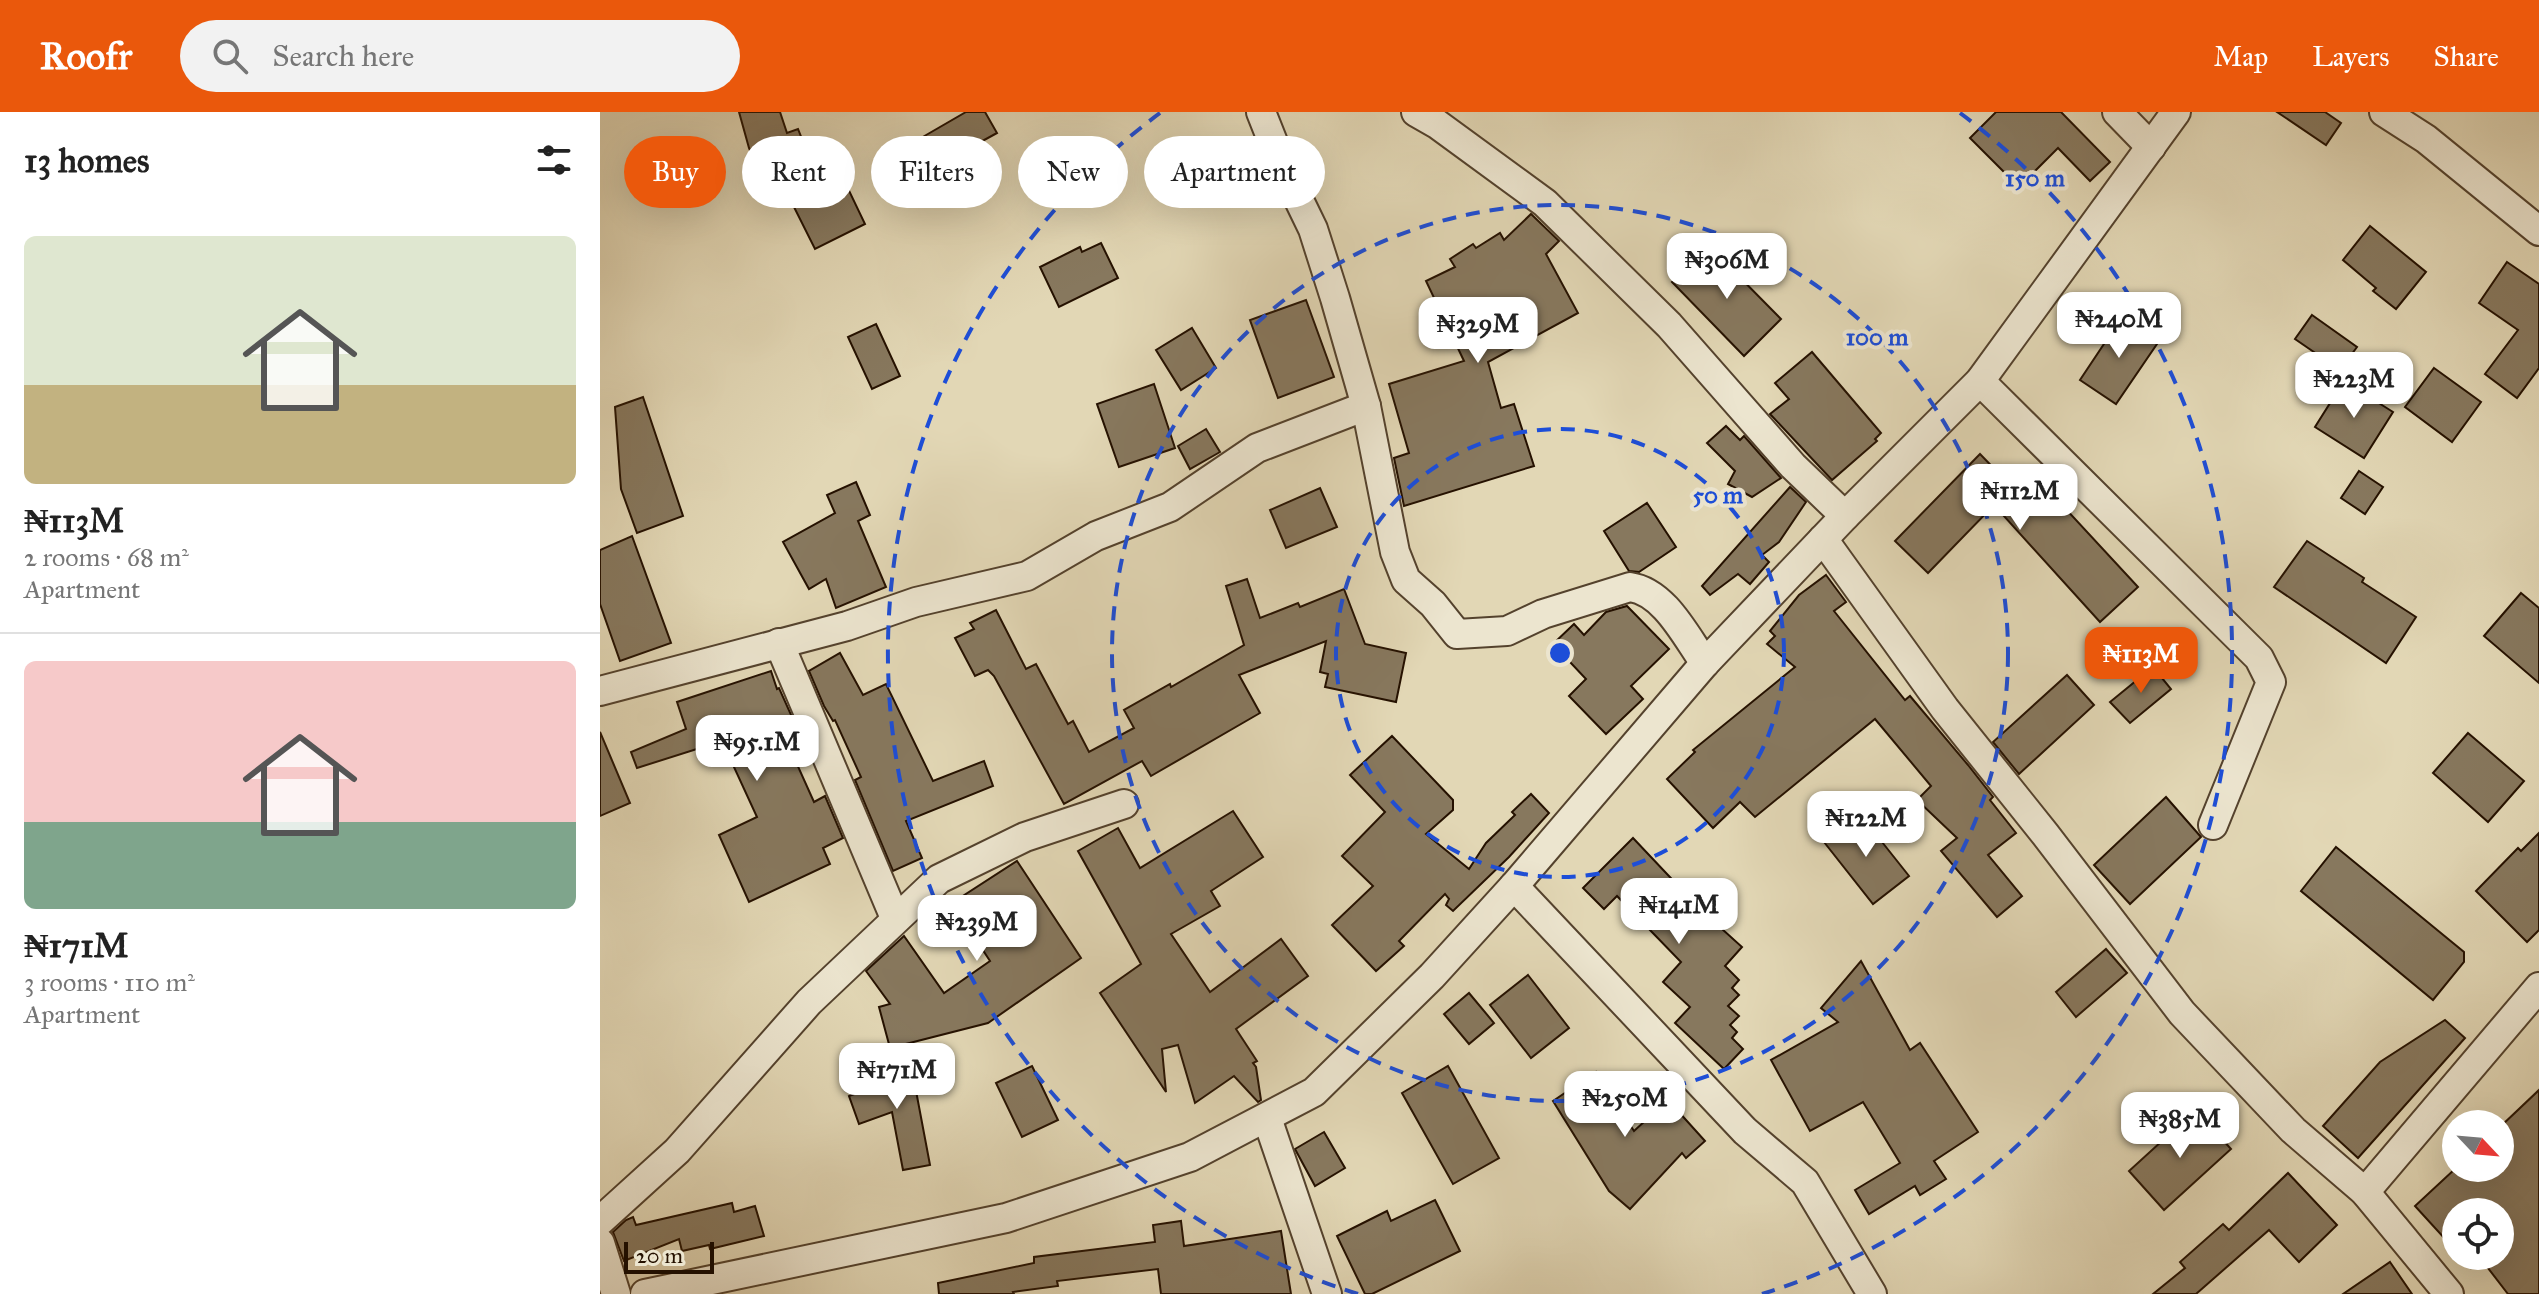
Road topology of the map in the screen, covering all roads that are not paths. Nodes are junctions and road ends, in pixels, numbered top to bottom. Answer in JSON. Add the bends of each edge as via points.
{"nodes":[{"id":1,"x":1261,"y":112,"type":"edge"},
{"id":2,"x":1416,"y":112,"type":"edge"},
{"id":3,"x":2117,"y":112,"type":"edge"},
{"id":4,"x":2176,"y":112,"type":"edge"},
{"id":5,"x":2384,"y":112,"type":"edge"},
{"id":6,"x":2151,"y":147,"type":"junction"},
{"id":7,"x":2539,"y":231,"type":"edge"},
{"id":8,"x":1980,"y":381,"type":"junction"},
{"id":9,"x":1366,"y":406,"type":"junction"},
{"id":10,"x":1845,"y":516,"type":"junction"},
{"id":11,"x":1823,"y":539,"type":"junction"},
{"id":12,"x":779,"y":643,"type":"junction"},
{"id":13,"x":1705,"y":663,"type":"junction"},
{"id":14,"x":600,"y":691,"type":"edge"},
{"id":15,"x":1124,"y":804,"type":"dead end"},
{"id":16,"x":2213,"y":825,"type":"dead end"},
{"id":17,"x":1514,"y":886,"type":"junction"},
{"id":18,"x":895,"y":918,"type":"junction"},
{"id":19,"x":2539,"y":987,"type":"edge"},
{"id":20,"x":1267,"y":1118,"type":"junction"},
{"id":21,"x":2365,"y":1192,"type":"junction"},
{"id":22,"x":600,"y":1221,"type":"edge"},
{"id":23,"x":600,"y":1243,"type":"edge"},
{"id":24,"x":616,"y":1294,"type":"edge"},
{"id":25,"x":645,"y":1294,"type":"edge"},
{"id":26,"x":1327,"y":1294,"type":"edge"},
{"id":27,"x":1872,"y":1294,"type":"edge"},
{"id":28,"x":2449,"y":1294,"type":"edge"}],
"edges":[{"from":1,"to":9,"type":"street","via":[[1313,229]]},
{"from":2,"to":10,"type":"street","via":[[1545,203],[1669,325],[1793,466]]},
{"from":3,"to":6,"type":"street"},
{"from":4,"to":6,"type":"street"},
{"from":5,"to":7,"type":"street","via":[[2426,139]]},
{"from":6,"to":8,"type":"street"},
{"from":8,"to":10,"type":"street"},
{"from":8,"to":16,"type":"street","via":[[2259,658],[2271,682]]},
{"from":9,"to":12,"type":"street","via":[[1257,448],[1170,507],[1096,536],[1027,576]]},
{"from":9,"to":13,"type":"street","via":[[1395,552],[1406,580],[1457,634],[1507,631],[1630,587],[1658,599]]},
{"from":10,"to":11,"type":"street"},
{"from":11,"to":13,"type":"street"},
{"from":11,"to":21,"type":"street","via":[[1945,709],[2182,1013],[2293,1130]]},
{"from":12,"to":14,"type":"street"},
{"from":12,"to":18,"type":"street"},
{"from":13,"to":17,"type":"street"},
{"from":15,"to":18,"type":"street","via":[[1025,837],[939,879]]},
{"from":17,"to":20,"type":"street","via":[[1314,1092]]},
{"from":17,"to":27,"type":"street","via":[[1745,1131],[1805,1182]]},
{"from":18,"to":22,"type":"street","via":[[809,1002],[677,1151]]},
{"from":19,"to":21,"type":"street"},
{"from":20,"to":25,"type":"street","via":[[1190,1157],[1006,1218]]},
{"from":20,"to":26,"type":"street"},
{"from":21,"to":28,"type":"street"},
{"from":23,"to":24,"type":"street"}]}
